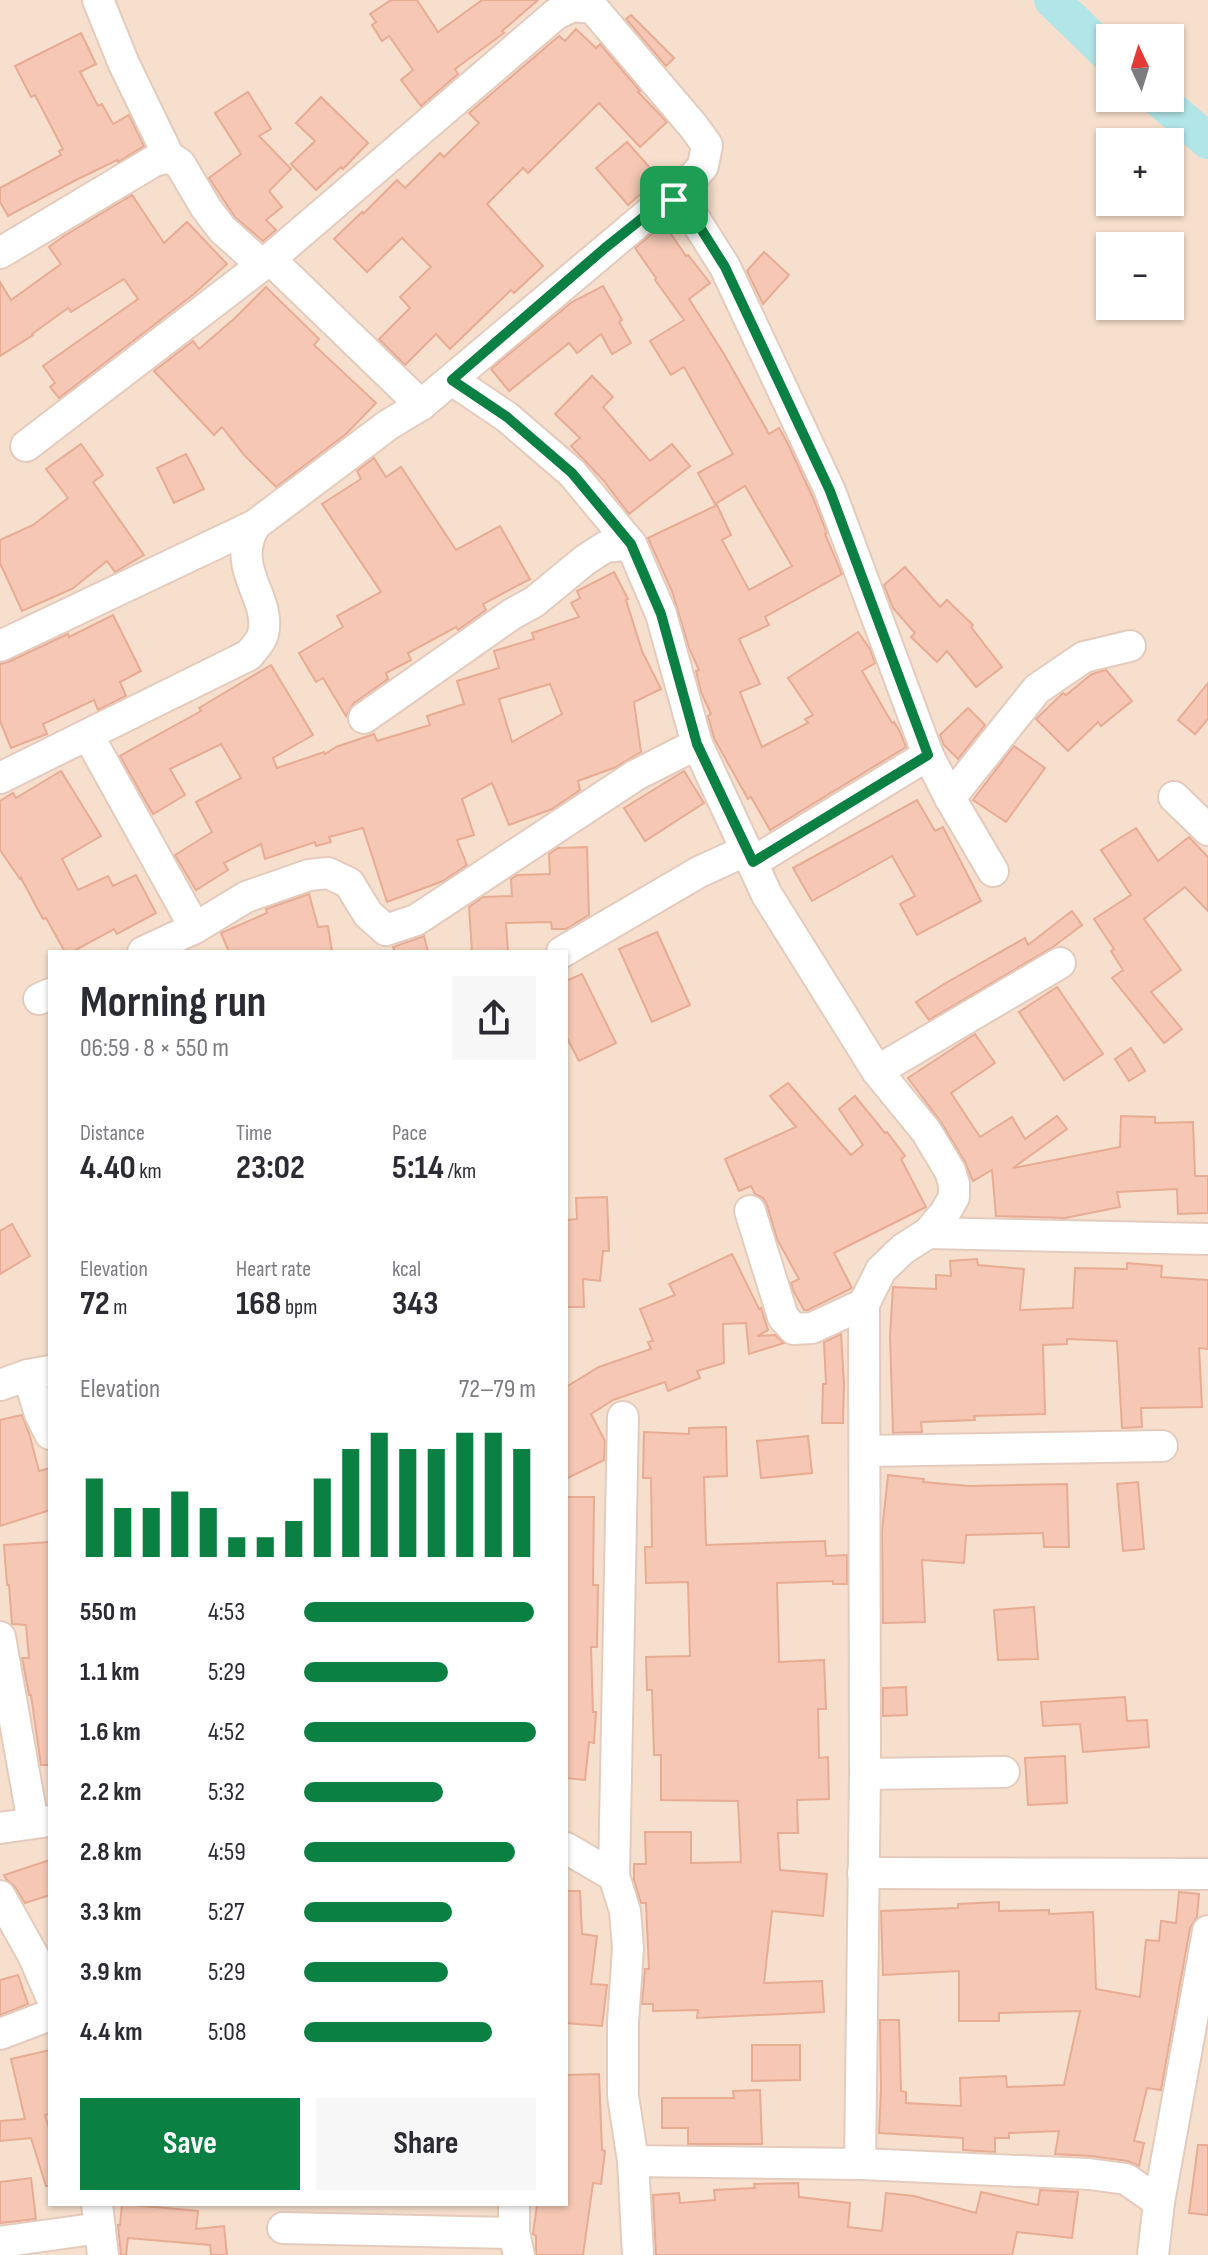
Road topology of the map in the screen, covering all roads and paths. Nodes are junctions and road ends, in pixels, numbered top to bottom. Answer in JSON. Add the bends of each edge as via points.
{"nodes":[{"id":1,"x":98,"y":0,"type":"edge"},
{"id":2,"x":169,"y":157,"type":"junction"},
{"id":3,"x":674,"y":200,"type":"junction"},
{"id":4,"x":0,"y":253,"type":"edge"},
{"id":5,"x":266,"y":262,"type":"junction"},
{"id":6,"x":452,"y":380,"type":"junction"},
{"id":7,"x":421,"y":405,"type":"junction"},
{"id":8,"x":26,"y":446,"type":"dead end"},
{"id":9,"x":255,"y":525,"type":"junction"},
{"id":10,"x":631,"y":544,"type":"junction"},
{"id":11,"x":0,"y":646,"type":"edge"},
{"id":12,"x":1130,"y":646,"type":"dead end"},
{"id":13,"x":364,"y":718,"type":"dead end"},
{"id":14,"x":88,"y":735,"type":"junction"},
{"id":15,"x":697,"y":744,"type":"junction"},
{"id":16,"x":928,"y":755,"type":"junction"},
{"id":17,"x":0,"y":778,"type":"edge"},
{"id":18,"x":1174,"y":797,"type":"dead end"},
{"id":19,"x":950,"y":798,"type":"junction"},
{"id":20,"x":1208,"y":830,"type":"edge"},
{"id":21,"x":750,"y":856,"type":"junction"},
{"id":22,"x":993,"y":871,"type":"dead end"},
{"id":23,"x":195,"y":928,"type":"junction"},
{"id":24,"x":147,"y":950,"type":"edge"},
{"id":25,"x":565,"y":950,"type":"edge"},
{"id":26,"x":1060,"y":963,"type":"dead end"},
{"id":27,"x":877,"y":1071,"type":"junction"},
{"id":28,"x":750,"y":1211,"type":"dead end"},
{"id":29,"x":928,"y":1233,"type":"junction"},
{"id":30,"x":1208,"y":1239,"type":"edge"},
{"id":31,"x":864,"y":1304,"type":"junction"},
{"id":32,"x":26,"y":1377,"type":"edge"},
{"id":33,"x":623,"y":1417,"type":"dead end"},
{"id":34,"x":48,"y":1430,"type":"edge"},
{"id":35,"x":1162,"y":1446,"type":"dead end"},
{"id":36,"x":865,"y":1451,"type":"junction"},
{"id":37,"x":0,"y":1637,"type":"edge"},
{"id":38,"x":1004,"y":1772,"type":"dead end"},
{"id":39,"x":865,"y":1774,"type":"junction"},
{"id":40,"x":42,"y":1822,"type":"edge"},
{"id":41,"x":0,"y":1828,"type":"edge"},
{"id":42,"x":568,"y":1849,"type":"edge"},
{"id":43,"x":863,"y":1873,"type":"junction"},
{"id":44,"x":1208,"y":1874,"type":"edge"},
{"id":45,"x":614,"y":1876,"type":"junction"},
{"id":46,"x":0,"y":1896,"type":"edge"},
{"id":47,"x":1208,"y":1931,"type":"edge"},
{"id":48,"x":48,"y":1989,"type":"edge"},
{"id":49,"x":48,"y":2016,"type":"edge"},
{"id":50,"x":0,"y":2034,"type":"edge"},
{"id":51,"x":633,"y":2161,"type":"junction"},
{"id":52,"x":860,"y":2164,"type":"junction"},
{"id":53,"x":1159,"y":2202,"type":"junction"},
{"id":54,"x":283,"y":2228,"type":"dead end"},
{"id":55,"x":100,"y":2229,"type":"edge"},
{"id":56,"x":516,"y":2231,"type":"edge"},
{"id":57,"x":0,"y":2242,"type":"edge"},
{"id":58,"x":638,"y":2255,"type":"edge"},
{"id":59,"x":1153,"y":2255,"type":"edge"}],
"edges":[{"from":1,"to":2,"type":"street"},
{"from":2,"to":4,"type":"street"},
{"from":2,"to":5,"type":"street","via":[[180,164],[222,229]]},
{"from":3,"to":5,"type":"street","via":[[703,166],[707,145],[593,8],[573,6],[556,14]]},
{"from":3,"to":6,"type":"street","via":[[660,204],[605,248]]},
{"from":3,"to":16,"type":"street","via":[[686,205],[725,267],[830,491]]},
{"from":5,"to":7,"type":"street"},
{"from":5,"to":8,"type":"street"},
{"from":6,"to":7,"type":"street"},
{"from":6,"to":10,"type":"street","via":[[507,417],[572,473]]},
{"from":7,"to":9,"type":"street"},
{"from":9,"to":11,"type":"street"},
{"from":9,"to":14,"type":"street","via":[[245,549],[265,619],[262,638],[249,655]]},
{"from":10,"to":13,"type":"street","via":[[605,547],[585,560],[534,602]]},
{"from":10,"to":15,"type":"street","via":[[661,614]]},
{"from":12,"to":19,"type":"street","via":[[1084,657],[1037,689]]},
{"from":14,"to":17,"type":"street"},
{"from":14,"to":23,"type":"street"},
{"from":15,"to":21,"type":"street"},
{"from":15,"to":23,"type":"street","via":[[636,775],[416,920],[386,930],[368,914],[349,883],[328,873],[246,897]]},
{"from":16,"to":19,"type":"street"},
{"from":16,"to":21,"type":"street"},
{"from":18,"to":20,"type":"street"},
{"from":19,"to":22,"type":"street"},
{"from":21,"to":25,"type":"street","via":[[699,872]]},
{"from":21,"to":27,"type":"street","via":[[767,895]]},
{"from":23,"to":24,"type":"street"},
{"from":26,"to":27,"type":"street"},
{"from":27,"to":29,"type":"street","via":[[926,1131],[950,1171],[954,1197]]},
{"from":28,"to":31,"type":"street","via":[[783,1317],[794,1329],[812,1328]]},
{"from":29,"to":30,"type":"street"},
{"from":29,"to":31,"type":"street","via":[[881,1270]]},
{"from":31,"to":36,"type":"street"},
{"from":32,"to":34,"type":"street"},
{"from":33,"to":45,"type":"street"},
{"from":35,"to":36,"type":"street"},
{"from":36,"to":39,"type":"street"},
{"from":37,"to":40,"type":"street"},
{"from":38,"to":39,"type":"street"},
{"from":39,"to":43,"type":"street"},
{"from":40,"to":41,"type":"street"},
{"from":42,"to":45,"type":"street"},
{"from":43,"to":44,"type":"street"},
{"from":43,"to":52,"type":"street"},
{"from":45,"to":51,"type":"street","via":[[625,1911],[628,1948],[623,2096]]},
{"from":46,"to":48,"type":"street"},
{"from":47,"to":53,"type":"street"},
{"from":49,"to":50,"type":"street"},
{"from":51,"to":52,"type":"street"},
{"from":51,"to":58,"type":"street"},
{"from":52,"to":53,"type":"street","via":[[1089,2174],[1126,2179]]},
{"from":53,"to":59,"type":"street"},
{"from":54,"to":56,"type":"street"},
{"from":55,"to":57,"type":"street"}]}
